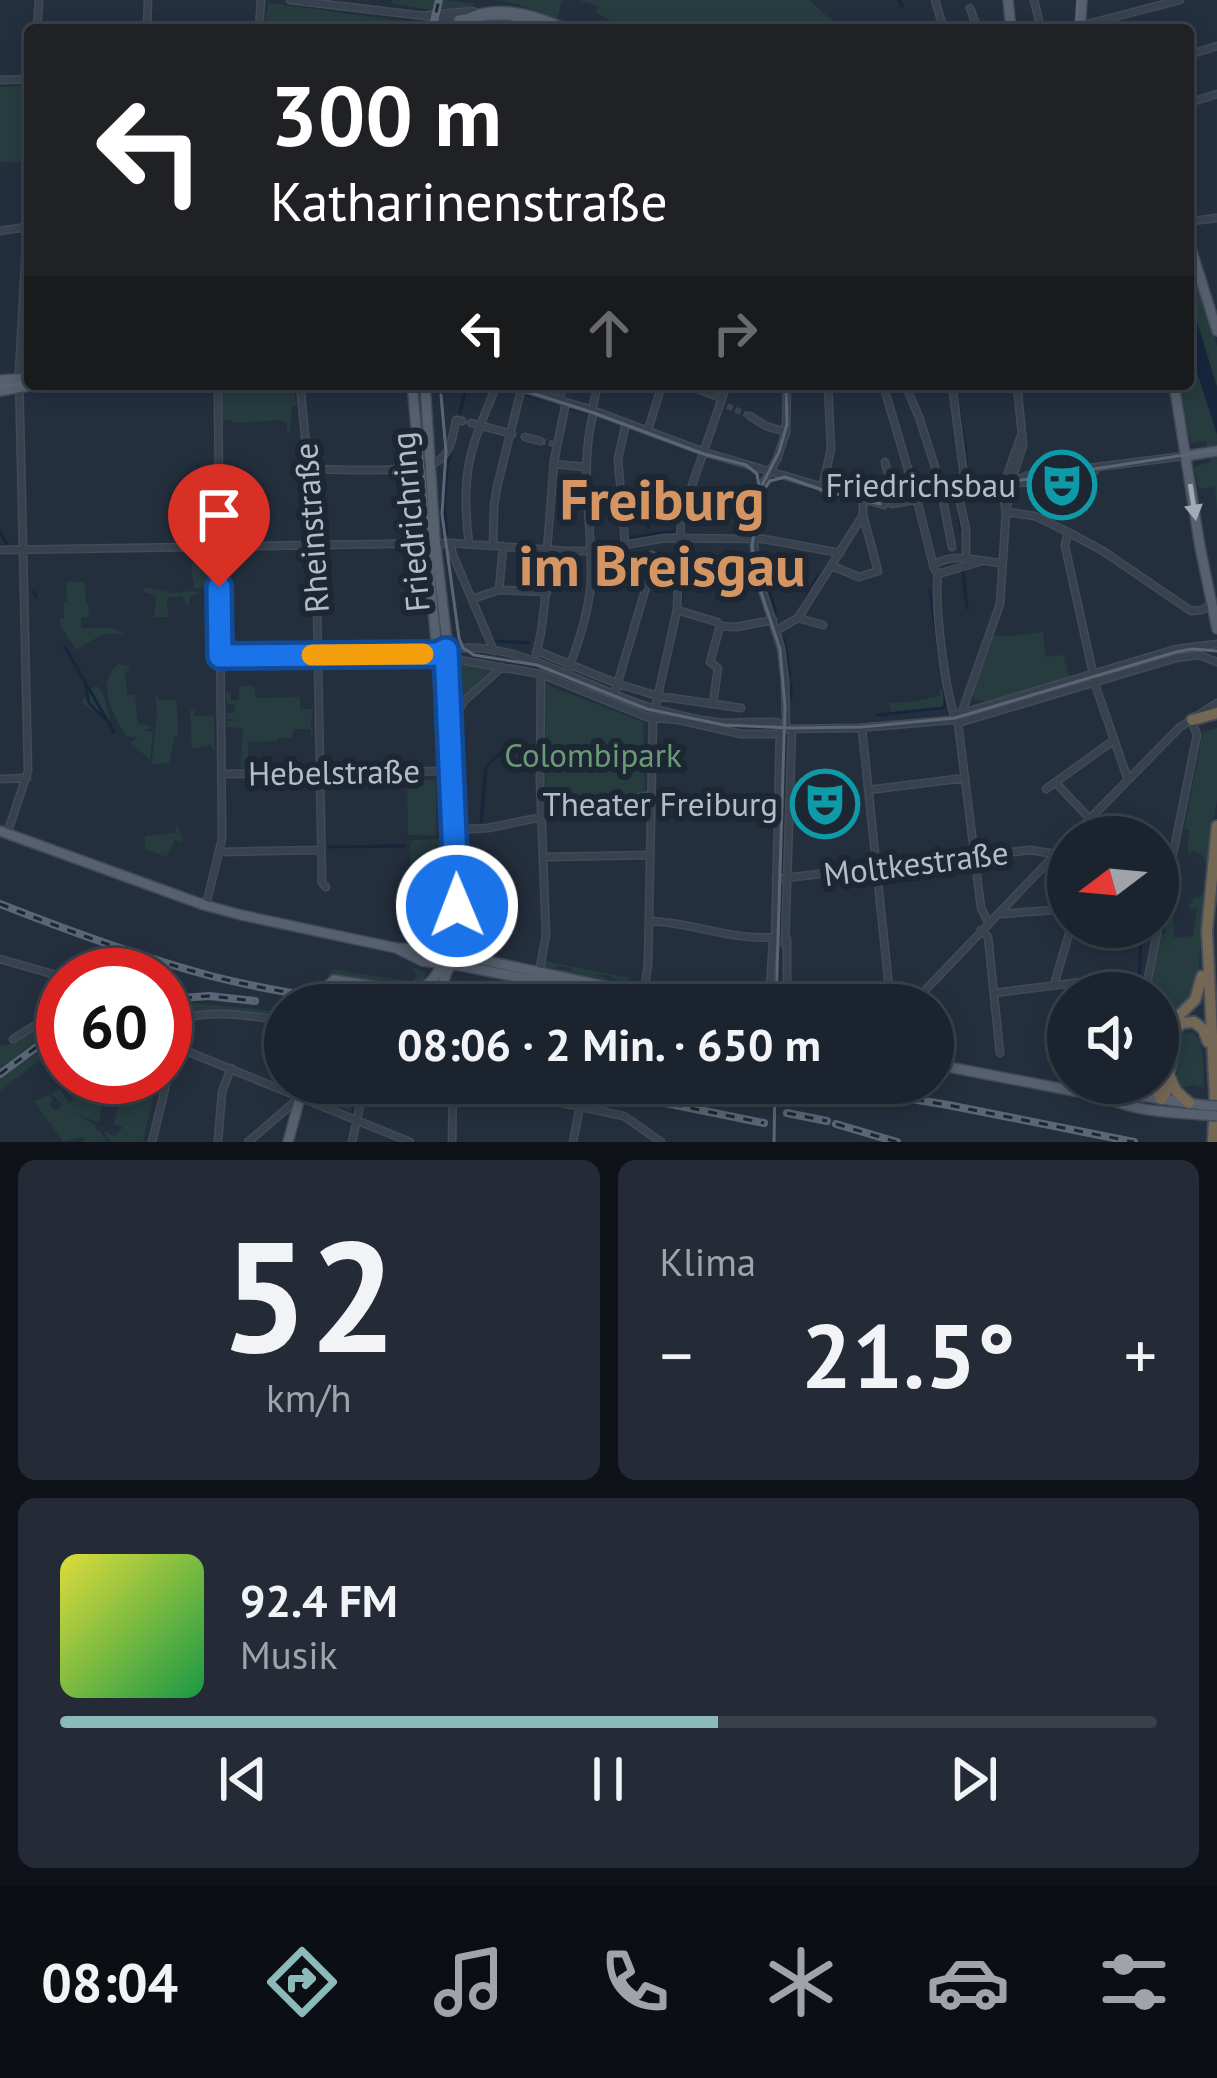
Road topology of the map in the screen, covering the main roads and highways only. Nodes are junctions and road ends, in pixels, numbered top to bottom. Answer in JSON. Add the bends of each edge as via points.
{"nodes":[{"id":1,"x":473,"y":15,"type":"junction"},
{"id":2,"x":461,"y":24,"type":"edge"},
{"id":3,"x":535,"y":24,"type":"edge"},
{"id":4,"x":554,"y":24,"type":"edge"},
{"id":5,"x":1194,"y":258,"type":"edge"},
{"id":6,"x":1217,"y":331,"type":"edge"},
{"id":7,"x":0,"y":380,"type":"edge"},
{"id":8,"x":22,"y":382,"type":"edge"},
{"id":9,"x":413,"y":390,"type":"edge"},
{"id":10,"x":431,"y":390,"type":"edge"},
{"id":11,"x":1175,"y":390,"type":"edge"},
{"id":12,"x":0,"y":391,"type":"edge"},
{"id":13,"x":1213,"y":452,"type":"edge"},
{"id":14,"x":1186,"y":456,"type":"junction"},
{"id":15,"x":426,"y":465,"type":"junction"},
{"id":16,"x":1217,"y":629,"type":"edge"},
{"id":17,"x":444,"y":654,"type":"junction"},
{"id":18,"x":1217,"y":713,"type":"edge"},
{"id":19,"x":1192,"y":720,"type":"road end"},
{"id":20,"x":1217,"y":826,"type":"edge"},
{"id":21,"x":4,"y":832,"type":"edge"},
{"id":22,"x":452,"y":934,"type":"junction"},
{"id":23,"x":396,"y":948,"type":"junction"},
{"id":24,"x":424,"y":948,"type":"junction"},
{"id":25,"x":1206,"y":949,"type":"junction"},
{"id":26,"x":448,"y":959,"type":"junction"},
{"id":27,"x":422,"y":961,"type":"junction"},
{"id":28,"x":483,"y":961,"type":"junction"},
{"id":29,"x":431,"y":983,"type":"junction"},
{"id":30,"x":562,"y":984,"type":"edge"},
{"id":31,"x":592,"y":984,"type":"edge"},
{"id":32,"x":1179,"y":1016,"type":"edge"},
{"id":33,"x":1179,"y":1027,"type":"edge"},
{"id":34,"x":1213,"y":1056,"type":"junction"},
{"id":35,"x":954,"y":1068,"type":"edge"},
{"id":36,"x":1047,"y":1084,"type":"edge"},
{"id":37,"x":1179,"y":1092,"type":"edge"},
{"id":38,"x":1216,"y":1103,"type":"edge"},
{"id":39,"x":299,"y":1104,"type":"edge"},
{"id":40,"x":1139,"y":1104,"type":"edge"},
{"id":41,"x":1160,"y":1105,"type":"junction"},
{"id":42,"x":1205,"y":1112,"type":"edge"},
{"id":43,"x":288,"y":1142,"type":"edge"},
{"id":44,"x":1213,"y":1142,"type":"edge"}],
"edges":[{"from":1,"to":2,"type":"main road"},
{"from":1,"to":3,"type":"main road"},
{"from":1,"to":4,"type":"main road","via":[[516,8]]},
{"from":5,"to":6,"type":"main road"},
{"from":7,"to":8,"type":"main road"},
{"from":8,"to":12,"type":"main road"},
{"from":9,"to":15,"type":"main road","name":"Friedrichring"},
{"from":10,"to":15,"type":"main road","name":"Friedrichring"},
{"from":11,"to":14,"type":"main road"},
{"from":13,"to":14,"type":"main road"},
{"from":14,"to":16,"type":"main road","one_way":true},
{"from":15,"to":17,"type":"main road","name":"Friedrichring"},
{"from":17,"to":22,"type":"main road"},
{"from":17,"to":22,"type":"main road"},
{"from":18,"to":19,"type":"highway"},
{"from":20,"to":25,"type":"highway"},
{"from":21,"to":23,"type":"main road","via":[[206,905]]},
{"from":22,"to":24,"type":"main road"},
{"from":22,"to":26,"type":"main road"},
{"from":22,"to":28,"type":"main road"},
{"from":23,"to":24,"type":"main road"},
{"from":23,"to":27,"type":"main road"},
{"from":24,"to":26,"type":"main road"},
{"from":25,"to":32,"type":"highway","via":[[1196,1000]]},
{"from":25,"to":34,"type":"highway"},
{"from":26,"to":27,"type":"main road"},
{"from":26,"to":28,"type":"main road"},
{"from":26,"to":29,"type":"main road"},
{"from":26,"to":29,"type":"main road","via":[[439,990],[426,999],[324,991],[338,980],[415,992]]},
{"from":26,"to":30,"type":"main road"},
{"from":27,"to":29,"type":"main road"},
{"from":28,"to":31,"type":"main road"},
{"from":33,"to":34,"type":"highway","via":[[1200,1025]]},
{"from":34,"to":38,"type":"highway"},
{"from":35,"to":36,"type":"main road"},
{"from":37,"to":42,"type":"highway"},
{"from":38,"to":42,"type":"main road","bridge":true},
{"from":39,"to":43,"type":"main road"},
{"from":40,"to":41,"type":"main road"},
{"from":41,"to":42,"type":"main road"},
{"from":41,"to":42,"type":"main road"},
{"from":42,"to":44,"type":"highway"}]}
